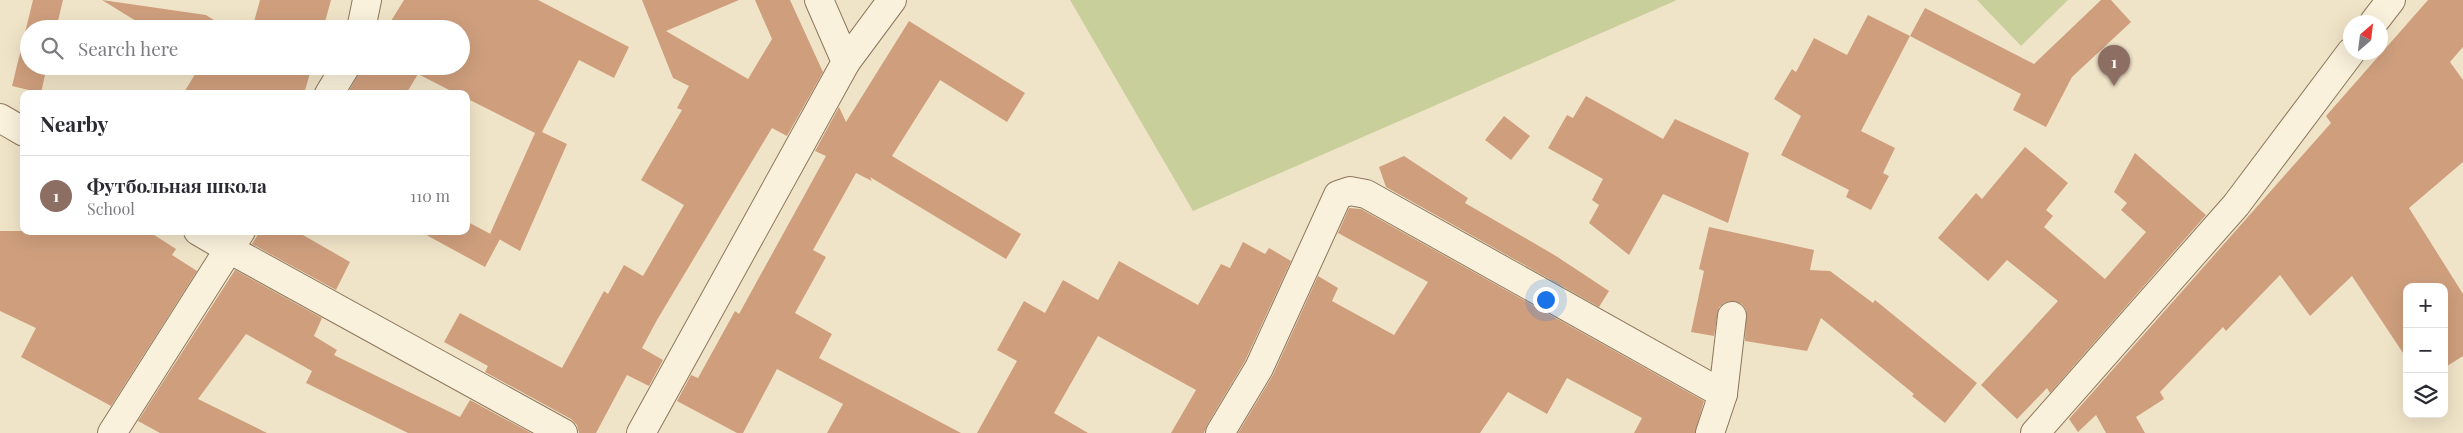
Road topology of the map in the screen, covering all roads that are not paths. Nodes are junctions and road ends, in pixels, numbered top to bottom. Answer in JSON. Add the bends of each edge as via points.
{"nodes":[{"id":1,"x":367,"y":0,"type":"edge"},
{"id":2,"x":819,"y":0,"type":"edge"},
{"id":3,"x":892,"y":0,"type":"edge"},
{"id":4,"x":2390,"y":0,"type":"edge"},
{"id":5,"x":2379,"y":15,"type":"edge"},
{"id":6,"x":363,"y":20,"type":"edge"},
{"id":7,"x":2345,"y":60,"type":"edge"},
{"id":8,"x":846,"y":62,"type":"junction"},
{"id":9,"x":341,"y":75,"type":"edge"},
{"id":10,"x":331,"y":90,"type":"edge"},
{"id":11,"x":0,"y":118,"type":"edge"},
{"id":12,"x":20,"y":130,"type":"edge"},
{"id":13,"x":214,"y":235,"type":"edge"},
{"id":14,"x":235,"y":240,"type":"edge"},
{"id":15,"x":1732,"y":316,"type":"dead end"},
{"id":16,"x":1723,"y":394,"type":"junction"},
{"id":17,"x":112,"y":433,"type":"edge"},
{"id":18,"x":562,"y":433,"type":"edge"},
{"id":19,"x":641,"y":433,"type":"edge"},
{"id":20,"x":1220,"y":433,"type":"edge"},
{"id":21,"x":1710,"y":433,"type":"edge"},
{"id":22,"x":2035,"y":433,"type":"edge"}],
"edges":[{"from":1,"to":6,"type":"street"},
{"from":2,"to":8,"type":"street"},
{"from":3,"to":8,"type":"street"},
{"from":4,"to":5,"type":"street"},
{"from":7,"to":22,"type":"street","via":[[2236,205]]},
{"from":8,"to":19,"type":"street"},
{"from":9,"to":10,"type":"street"},
{"from":11,"to":12,"type":"street"},
{"from":13,"to":14,"type":"street"},
{"from":14,"to":17,"type":"street"},
{"from":14,"to":18,"type":"street"},
{"from":15,"to":16,"type":"street"},
{"from":16,"to":20,"type":"street","via":[[1366,194],[1350,191],[1338,195],[1259,368]]},
{"from":16,"to":21,"type":"street"}]}
